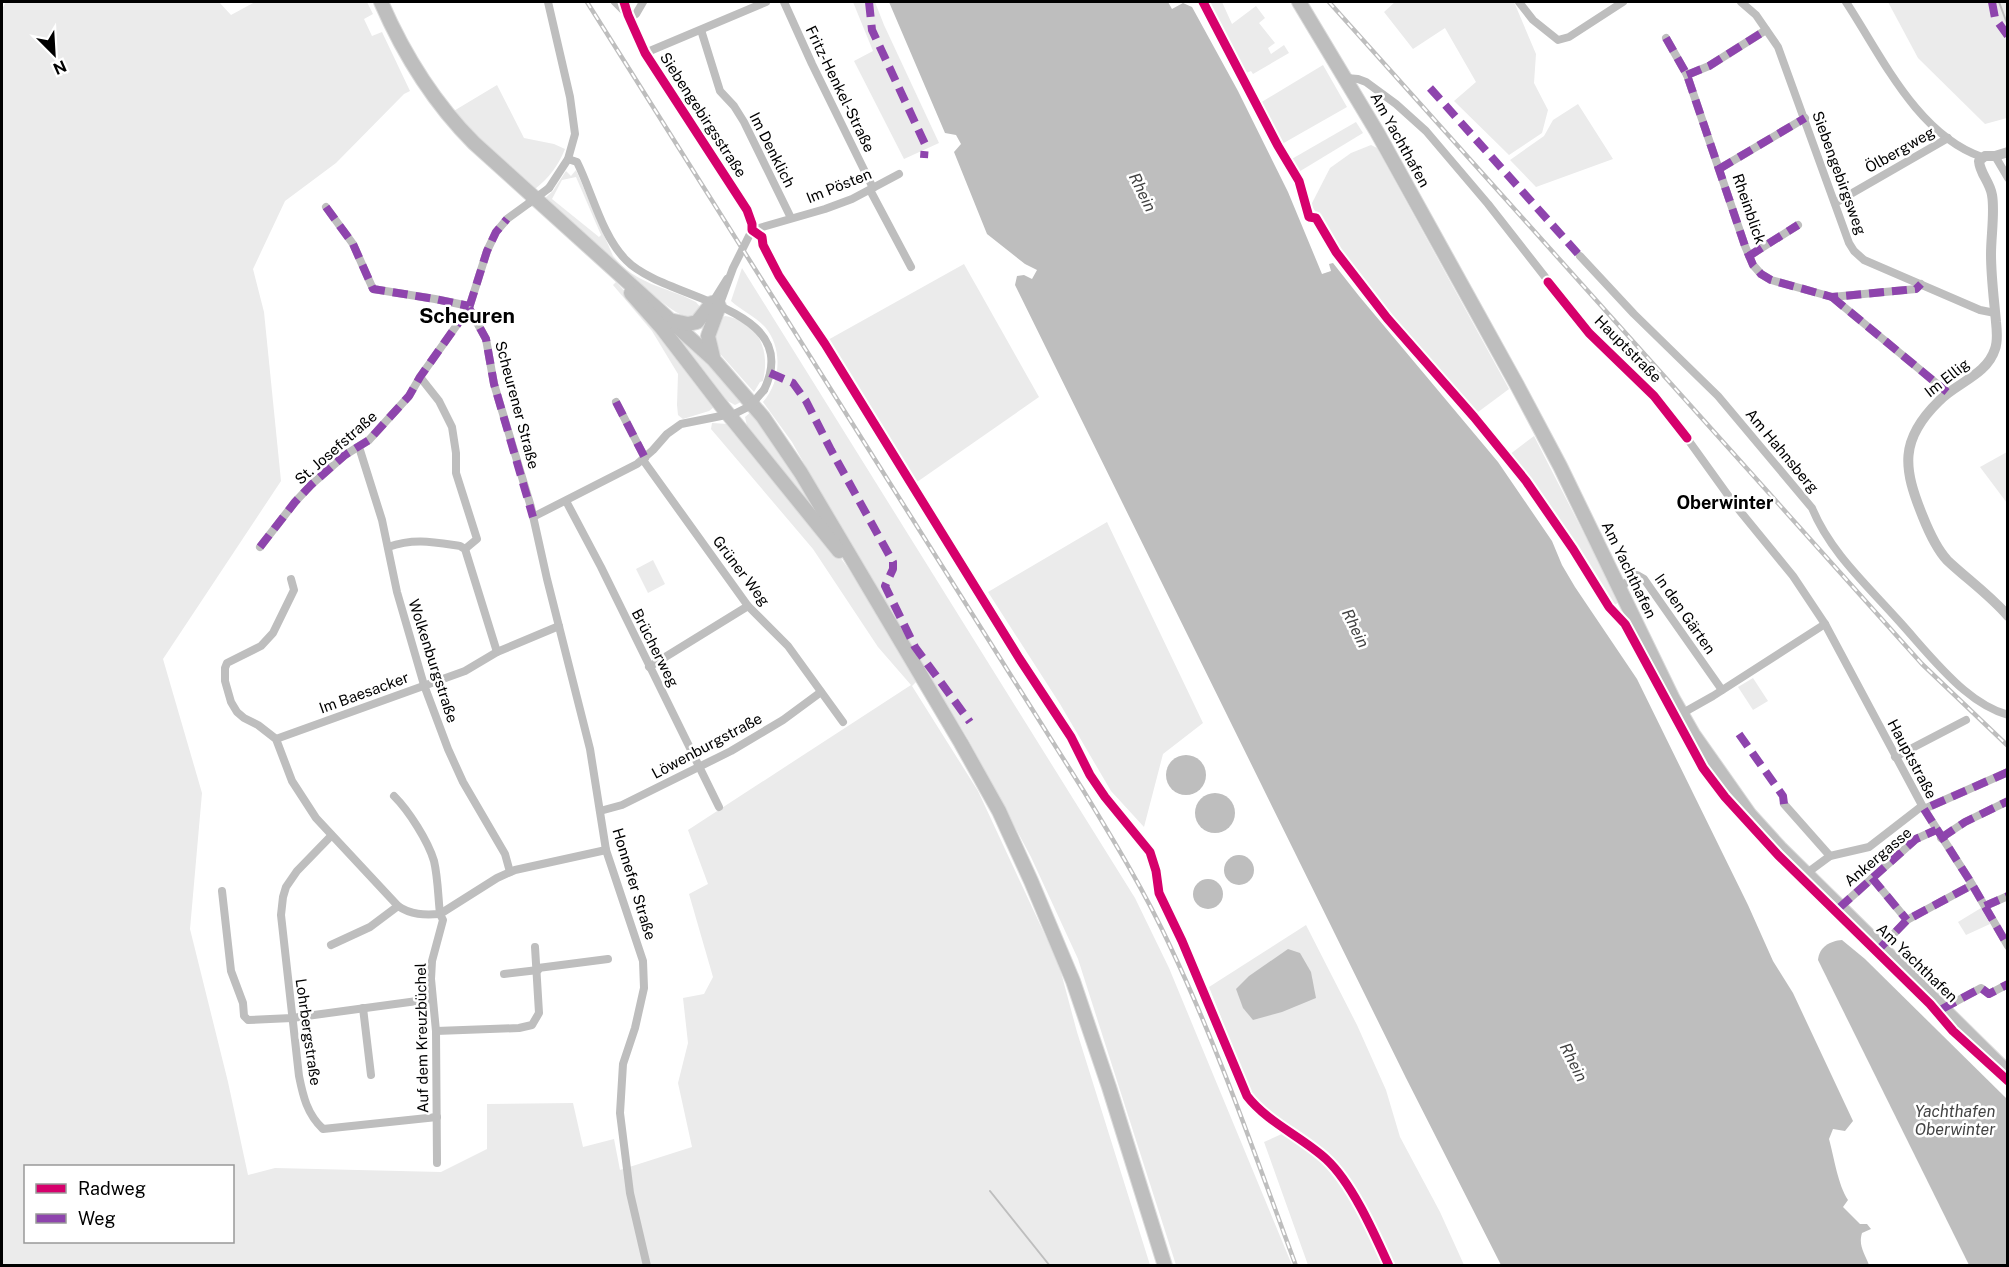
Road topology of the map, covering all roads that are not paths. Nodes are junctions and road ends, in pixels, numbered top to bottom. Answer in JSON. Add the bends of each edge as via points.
{"nodes":[{"id":1,"x":381,"y":2,"type":"edge"},
{"id":2,"x":549,"y":2,"type":"edge"},
{"id":3,"x":615,"y":2,"type":"edge"},
{"id":4,"x":624,"y":2,"type":"edge"},
{"id":5,"x":643,"y":2,"type":"edge"},
{"id":6,"x":766,"y":2,"type":"edge"},
{"id":7,"x":784,"y":2,"type":"edge"},
{"id":8,"x":1299,"y":2,"type":"edge"},
{"id":9,"x":1519,"y":2,"type":"edge"},
{"id":10,"x":1623,"y":2,"type":"edge"},
{"id":11,"x":1741,"y":2,"type":"edge"},
{"id":12,"x":1846,"y":2,"type":"edge"},
{"id":13,"x":628,"y":16,"type":"junction"},
{"id":14,"x":701,"y":30,"type":"junction"},
{"id":15,"x":1766,"y":30,"type":"junction"},
{"id":16,"x":1666,"y":38,"type":"dead end"},
{"id":17,"x":645,"y":53,"type":"junction"},
{"id":18,"x":1687,"y":75,"type":"junction"},
{"id":19,"x":1346,"y":78,"type":"junction"},
{"id":20,"x":1804,"y":118,"type":"junction"},
{"id":21,"x":1948,"y":138,"type":"junction"},
{"id":22,"x":2007,"y":152,"type":"edge"},
{"id":23,"x":1995,"y":156,"type":"junction"},
{"id":24,"x":1982,"y":157,"type":"junction"},
{"id":25,"x":568,"y":159,"type":"junction"},
{"id":26,"x":1719,"y":169,"type":"junction"},
{"id":27,"x":899,"y":174,"type":"dead end"},
{"id":28,"x":2007,"y":178,"type":"edge"},
{"id":29,"x":872,"y":189,"type":"junction"},
{"id":30,"x":1835,"y":203,"type":"junction"},
{"id":31,"x":326,"y":207,"type":"dead end"},
{"id":32,"x":791,"y":218,"type":"junction"},
{"id":33,"x":1798,"y":225,"type":"dead end"},
{"id":34,"x":752,"y":230,"type":"junction"},
{"id":35,"x":1580,"y":256,"type":"dead end"},
{"id":36,"x":1749,"y":256,"type":"junction"},
{"id":37,"x":911,"y":267,"type":"dead end"},
{"id":38,"x":616,"y":270,"type":"junction"},
{"id":39,"x":1921,"y":284,"type":"junction"},
{"id":40,"x":1832,"y":297,"type":"junction"},
{"id":41,"x":715,"y":304,"type":"junction"},
{"id":42,"x":469,"y":307,"type":"junction"},
{"id":43,"x":1995,"y":313,"type":"junction"},
{"id":44,"x":672,"y":320,"type":"junction"},
{"id":45,"x":713,"y":359,"type":"junction"},
{"id":46,"x":420,"y":377,"type":"junction"},
{"id":47,"x":1947,"y":392,"type":"junction"},
{"id":48,"x":616,"y":402,"type":"dead end"},
{"id":49,"x":733,"y":414,"type":"junction"},
{"id":50,"x":358,"y":447,"type":"junction"},
{"id":51,"x":644,"y":459,"type":"junction"},
{"id":52,"x":566,"y":501,"type":"junction"},
{"id":53,"x":533,"y":517,"type":"junction"},
{"id":54,"x":260,"y":547,"type":"dead end"},
{"id":55,"x":388,"y":547,"type":"junction"},
{"id":56,"x":465,"y":549,"type":"junction"},
{"id":57,"x":858,"y":568,"type":"junction"},
{"id":58,"x":291,"y":579,"type":"dead end"},
{"id":59,"x":1620,"y":587,"type":"junction"},
{"id":60,"x":748,"y":606,"type":"junction"},
{"id":61,"x":2007,"y":616,"type":"edge"},
{"id":62,"x":1825,"y":624,"type":"junction"},
{"id":63,"x":559,"y":626,"type":"junction"},
{"id":64,"x":497,"y":652,"type":"junction"},
{"id":65,"x":649,"y":667,"type":"junction"},
{"id":66,"x":424,"y":685,"type":"junction"},
{"id":67,"x":1722,"y":690,"type":"junction"},
{"id":68,"x":821,"y":692,"type":"junction"},
{"id":69,"x":1681,"y":714,"type":"junction"},
{"id":70,"x":2007,"y":716,"type":"edge"},
{"id":71,"x":1966,"y":720,"type":"dead end"},
{"id":72,"x":843,"y":722,"type":"dead end"},
{"id":73,"x":276,"y":739,"type":"junction"},
{"id":74,"x":1895,"y":758,"type":"junction"},
{"id":75,"x":699,"y":766,"type":"junction"},
{"id":76,"x":2007,"y":772,"type":"edge"},
{"id":77,"x":394,"y":796,"type":"dead end"},
{"id":78,"x":2007,"y":801,"type":"edge"},
{"id":79,"x":1784,"y":804,"type":"dead end"},
{"id":80,"x":719,"y":807,"type":"dead end"},
{"id":81,"x":1923,"y":808,"type":"junction"},
{"id":82,"x":600,"y":811,"type":"junction"},
{"id":83,"x":1939,"y":834,"type":"junction"},
{"id":84,"x":331,"y":836,"type":"junction"},
{"id":85,"x":606,"y":850,"type":"junction"},
{"id":86,"x":1830,"y":856,"type":"junction"},
{"id":87,"x":510,"y":872,"type":"junction"},
{"id":88,"x":1807,"y":873,"type":"junction"},
{"id":89,"x":1872,"y":878,"type":"junction"},
{"id":90,"x":1972,"y":885,"type":"junction"},
{"id":91,"x":222,"y":891,"type":"dead end"},
{"id":92,"x":2007,"y":896,"type":"edge"},
{"id":93,"x":398,"y":906,"type":"junction"},
{"id":94,"x":1985,"y":906,"type":"junction"},
{"id":95,"x":1839,"y":908,"type":"junction"},
{"id":96,"x":440,"y":914,"type":"junction"},
{"id":97,"x":1907,"y":920,"type":"junction"},
{"id":98,"x":331,"y":945,"type":"dead end"},
{"id":99,"x":2007,"y":946,"type":"edge"},
{"id":100,"x":535,"y":947,"type":"dead end"},
{"id":101,"x":1880,"y":948,"type":"junction"},
{"id":102,"x":608,"y":959,"type":"dead end"},
{"id":103,"x":538,"y":969,"type":"junction"},
{"id":104,"x":504,"y":974,"type":"dead end"},
{"id":105,"x":2007,"y":984,"type":"edge"},
{"id":106,"x":432,"y":999,"type":"junction"},
{"id":107,"x":363,"y":1008,"type":"junction"},
{"id":108,"x":1942,"y":1009,"type":"junction"},
{"id":109,"x":292,"y":1018,"type":"junction"},
{"id":110,"x":436,"y":1031,"type":"junction"},
{"id":111,"x":2006,"y":1069,"type":"edge"},
{"id":112,"x":371,"y":1075,"type":"dead end"},
{"id":113,"x":437,"y":1117,"type":"junction"},
{"id":114,"x":437,"y":1163,"type":"dead end"},
{"id":115,"x":647,"y":1263,"type":"edge"},
{"id":116,"x":1165,"y":1266,"type":"edge"}],
"edges":[{"from":1,"to":38,"type":"main road","via":[[420,78],[448,115]]},
{"from":2,"to":25,"type":"street","via":[[575,134]]},
{"from":3,"to":13,"type":"street","name":"Siebengebirgsstraße"},
{"from":4,"to":13,"type":"street","name":"Siebengebirgsstraße"},
{"from":5,"to":13,"type":"street","via":[[636,14]]},
{"from":6,"to":14,"type":"street"},
{"from":7,"to":29,"type":"street","name":"Fritz-Henkel-Straße"},
{"from":8,"to":19,"type":"main road","name":"Am Yachthafen"},
{"from":9,"to":10,"type":"street","via":[[1542,28],[1560,40]]},
{"from":11,"to":15,"type":"street","name":"Siebengebirgsweg"},
{"from":12,"to":21,"type":"street","via":[[1911,104]]},
{"from":13,"to":17,"type":"street","name":"Siebengebirgsstraße"},
{"from":14,"to":17,"type":"street"},
{"from":14,"to":32,"type":"street","name":"Im Denklich","via":[[720,91],[744,122]]},
{"from":15,"to":18,"type":"street","via":[[1709,66]]},
{"from":15,"to":20,"type":"street","name":"Siebengebirgsweg","via":[[1786,63]]},
{"from":16,"to":18,"type":"street","name":"Rheinblick"},
{"from":17,"to":34,"type":"street","name":"Siebengebirgsstraße","via":[[747,210]]},
{"from":18,"to":26,"type":"street","name":"Rheinblick"},
{"from":19,"to":59,"type":"main road","name":"Am Yachthafen","via":[[1522,393]]},
{"from":19,"to":62,"type":"street","name":"Hauptstraße","via":[[1363,81],[1396,104],[1462,171],[1589,333],[1671,416]]},
{"from":20,"to":26,"type":"street"},
{"from":20,"to":30,"type":"street","name":"Siebengebirgsweg"},
{"from":21,"to":24,"type":"street"},
{"from":21,"to":30,"type":"street","name":"Ölbergweg"},
{"from":22,"to":23,"type":"street"},
{"from":23,"to":24,"type":"street"},
{"from":23,"to":28,"type":"street"},
{"from":24,"to":43,"type":"street","name":"Im Ellig","via":[[1980,168],[1993,202]]},
{"from":25,"to":41,"type":"street","via":[[577,162],[610,237],[627,261],[659,281]]},
{"from":25,"to":42,"type":"street","bridge":true,"via":[[549,188],[496,232]]},
{"from":26,"to":36,"type":"street","name":"Rheinblick"},
{"from":27,"to":29,"type":"street","name":"Im Pösten"},
{"from":29,"to":32,"type":"street","name":"Im Pösten","via":[[829,208]]},
{"from":29,"to":37,"type":"street","name":"Fritz-Henkel-Straße"},
{"from":30,"to":39,"type":"street","name":"Siebengebirgsweg","via":[[1854,251],[1864,260]]},
{"from":31,"to":42,"type":"street","via":[[353,244],[373,289]]},
{"from":32,"to":34,"type":"street","name":"Im Pösten"},
{"from":33,"to":36,"type":"street"},
{"from":34,"to":41,"type":"street"},
{"from":35,"to":70,"type":"street","name":"Am Hahnsberg","via":[[1718,396],[1812,508],[1835,548],[1943,669],[1978,700]]},
{"from":36,"to":40,"type":"street","name":"Rheinblick","via":[[1761,274],[1771,280]]},
{"from":38,"to":44,"type":"main road"},
{"from":38,"to":49,"type":"main road","via":[[625,287]]},
{"from":39,"to":40,"type":"street","name":"Rheinblick","via":[[1916,289]]},
{"from":39,"to":43,"type":"street","name":"Siebengebirgsweg"},
{"from":40,"to":47,"type":"street"},
{"from":41,"to":44,"type":"main road","via":[[697,322]]},
{"from":41,"to":45,"type":"main road","via":[[708,336]]},
{"from":41,"to":49,"type":"street","bridge":true,"via":[[751,323],[763,336],[771,358],[764,390],[750,406]]},
{"from":42,"to":46,"type":"street","name":"St. Josefstraße"},
{"from":42,"to":53,"type":"street","name":"Scheurener Straße","via":[[486,339],[494,384]]},
{"from":43,"to":47,"type":"street","name":"Im Ellig","via":[[1996,349],[1989,362]]},
{"from":44,"to":45,"type":"main road"},
{"from":45,"to":57,"type":"main road","via":[[789,454]]},
{"from":46,"to":50,"type":"street","name":"St. Josefstraße","via":[[379,430]]},
{"from":46,"to":56,"type":"street","via":[[439,401],[452,427],[456,473],[477,539]]},
{"from":47,"to":61,"type":"street","name":"Im Ellig","via":[[1929,411],[1910,443],[1909,481],[1939,549]]},
{"from":48,"to":51,"type":"street"},
{"from":49,"to":51,"type":"street","via":[[681,424]]},
{"from":49,"to":57,"type":"main road","via":[[847,560]]},
{"from":50,"to":54,"type":"street","name":"St. Josefstraße","via":[[311,485]]},
{"from":50,"to":55,"type":"street","name":"Wolkenburgstraße"},
{"from":51,"to":52,"type":"street"},
{"from":51,"to":60,"type":"street","name":"Grüner Weg"},
{"from":52,"to":53,"type":"street"},
{"from":52,"to":65,"type":"street","name":"Brücherweg"},
{"from":53,"to":63,"type":"street","name":"Honnefer Straße"},
{"from":55,"to":56,"type":"street","via":[[422,541]]},
{"from":55,"to":66,"type":"street","name":"Wolkenburgstraße","via":[[399,602]]},
{"from":56,"to":64,"type":"street"},
{"from":57,"to":116,"type":"main road","via":[[999,811],[1031,881],[1073,981]]},
{"from":58,"to":73,"type":"street","via":[[294,590],[273,633],[261,646],[227,663],[225,668],[225,681],[237,712]]},
{"from":59,"to":67,"type":"street","name":"In den Gärten","via":[[1637,575],[1644,579]]},
{"from":59,"to":69,"type":"main road","name":"Am Yachthafen"},
{"from":60,"to":65,"type":"street"},
{"from":60,"to":68,"type":"street","name":"Grüner Weg","via":[[788,646]]},
{"from":62,"to":67,"type":"street"},
{"from":62,"to":74,"type":"street","name":"Hauptstraße"},
{"from":63,"to":64,"type":"street","name":"Im Baesacker"},
{"from":63,"to":82,"type":"street","name":"Honnefer Straße","via":[[590,749]]},
{"from":64,"to":66,"type":"street","name":"Im Baesacker","via":[[465,671]]},
{"from":65,"to":75,"type":"street","name":"Brücherweg"},
{"from":66,"to":73,"type":"street","name":"Im Baesacker"},
{"from":66,"to":87,"type":"street","name":"Wolkenburgstraße","via":[[463,782],[505,854]]},
{"from":67,"to":69,"type":"street"},
{"from":68,"to":72,"type":"street","name":"Grüner Weg"},
{"from":68,"to":75,"type":"street","name":"Löwenburgstraße","via":[[760,734]]},
{"from":69,"to":88,"type":"main road","name":"Am Yachthafen","via":[[1750,815]]},
{"from":71,"to":74,"type":"street"},
{"from":73,"to":84,"type":"street","via":[[292,781]]},
{"from":74,"to":81,"type":"street","name":"Hauptstraße"},
{"from":75,"to":80,"type":"street","name":"Brücherweg"},
{"from":75,"to":82,"type":"street","name":"Löwenburgstraße","via":[[622,805]]},
{"from":76,"to":81,"type":"street"},
{"from":77,"to":96,"type":"street","name":"Auf dem Kreuzbüchel","via":[[404,805],[431,852]]},
{"from":78,"to":83,"type":"street","name":"Ankergasse"},
{"from":79,"to":86,"type":"street"},
{"from":81,"to":83,"type":"street","name":"Hauptstraße"},
{"from":81,"to":86,"type":"street","via":[[1869,847]]},
{"from":82,"to":85,"type":"street","name":"Honnefer Straße"},
{"from":83,"to":89,"type":"street","name":"Ankergasse","via":[[1916,839]]},
{"from":83,"to":90,"type":"street","name":"Hauptstraße"},
{"from":84,"to":93,"type":"street"},
{"from":84,"to":109,"type":"street","name":"Lohrbergstraße","via":[[297,871],[283,897],[281,915]]},
{"from":85,"to":87,"type":"street"},
{"from":85,"to":115,"type":"street","name":"Honnefer Straße","via":[[643,961],[644,988],[623,1064],[620,1113],[630,1193]]},
{"from":86,"to":88,"type":"street"},
{"from":87,"to":96,"type":"street"},
{"from":88,"to":95,"type":"main road","name":"Am Yachthafen"},
{"from":89,"to":95,"type":"street","name":"Ankergasse"},
{"from":89,"to":97,"type":"street"},
{"from":90,"to":94,"type":"street","name":"Hauptstraße"},
{"from":90,"to":97,"type":"street"},
{"from":91,"to":109,"type":"street","via":[[231,971],[244,1016],[248,1020]]},
{"from":92,"to":94,"type":"street"},
{"from":93,"to":96,"type":"street","via":[[406,912]]},
{"from":93,"to":98,"type":"street","via":[[370,927]]},
{"from":94,"to":99,"type":"street","name":"Hauptstraße"},
{"from":95,"to":101,"type":"main road","name":"Am Yachthafen"},
{"from":96,"to":106,"type":"street","name":"Auf dem Kreuzbüchel","via":[[441,928],[432,961]]},
{"from":97,"to":101,"type":"street"},
{"from":100,"to":103,"type":"street"},
{"from":101,"to":108,"type":"main road","name":"Am Yachthafen"},
{"from":102,"to":103,"type":"street"},
{"from":103,"to":104,"type":"street"},
{"from":103,"to":110,"type":"street","via":[[539,1013],[532,1024],[519,1028]]},
{"from":105,"to":108,"type":"street","via":[[1989,994],[1981,988]]},
{"from":106,"to":107,"type":"street"},
{"from":106,"to":110,"type":"street","name":"Auf dem Kreuzbüchel"},
{"from":107,"to":109,"type":"street"},
{"from":107,"to":112,"type":"street"},
{"from":108,"to":111,"type":"main road","name":"Am Yachthafen"},
{"from":109,"to":113,"type":"street","name":"Lohrbergstraße","via":[[304,1099],[323,1129]]},
{"from":110,"to":113,"type":"street","name":"Auf dem Kreuzbüchel"},
{"from":113,"to":114,"type":"street","name":"Auf dem Kreuzbüchel"}]}
